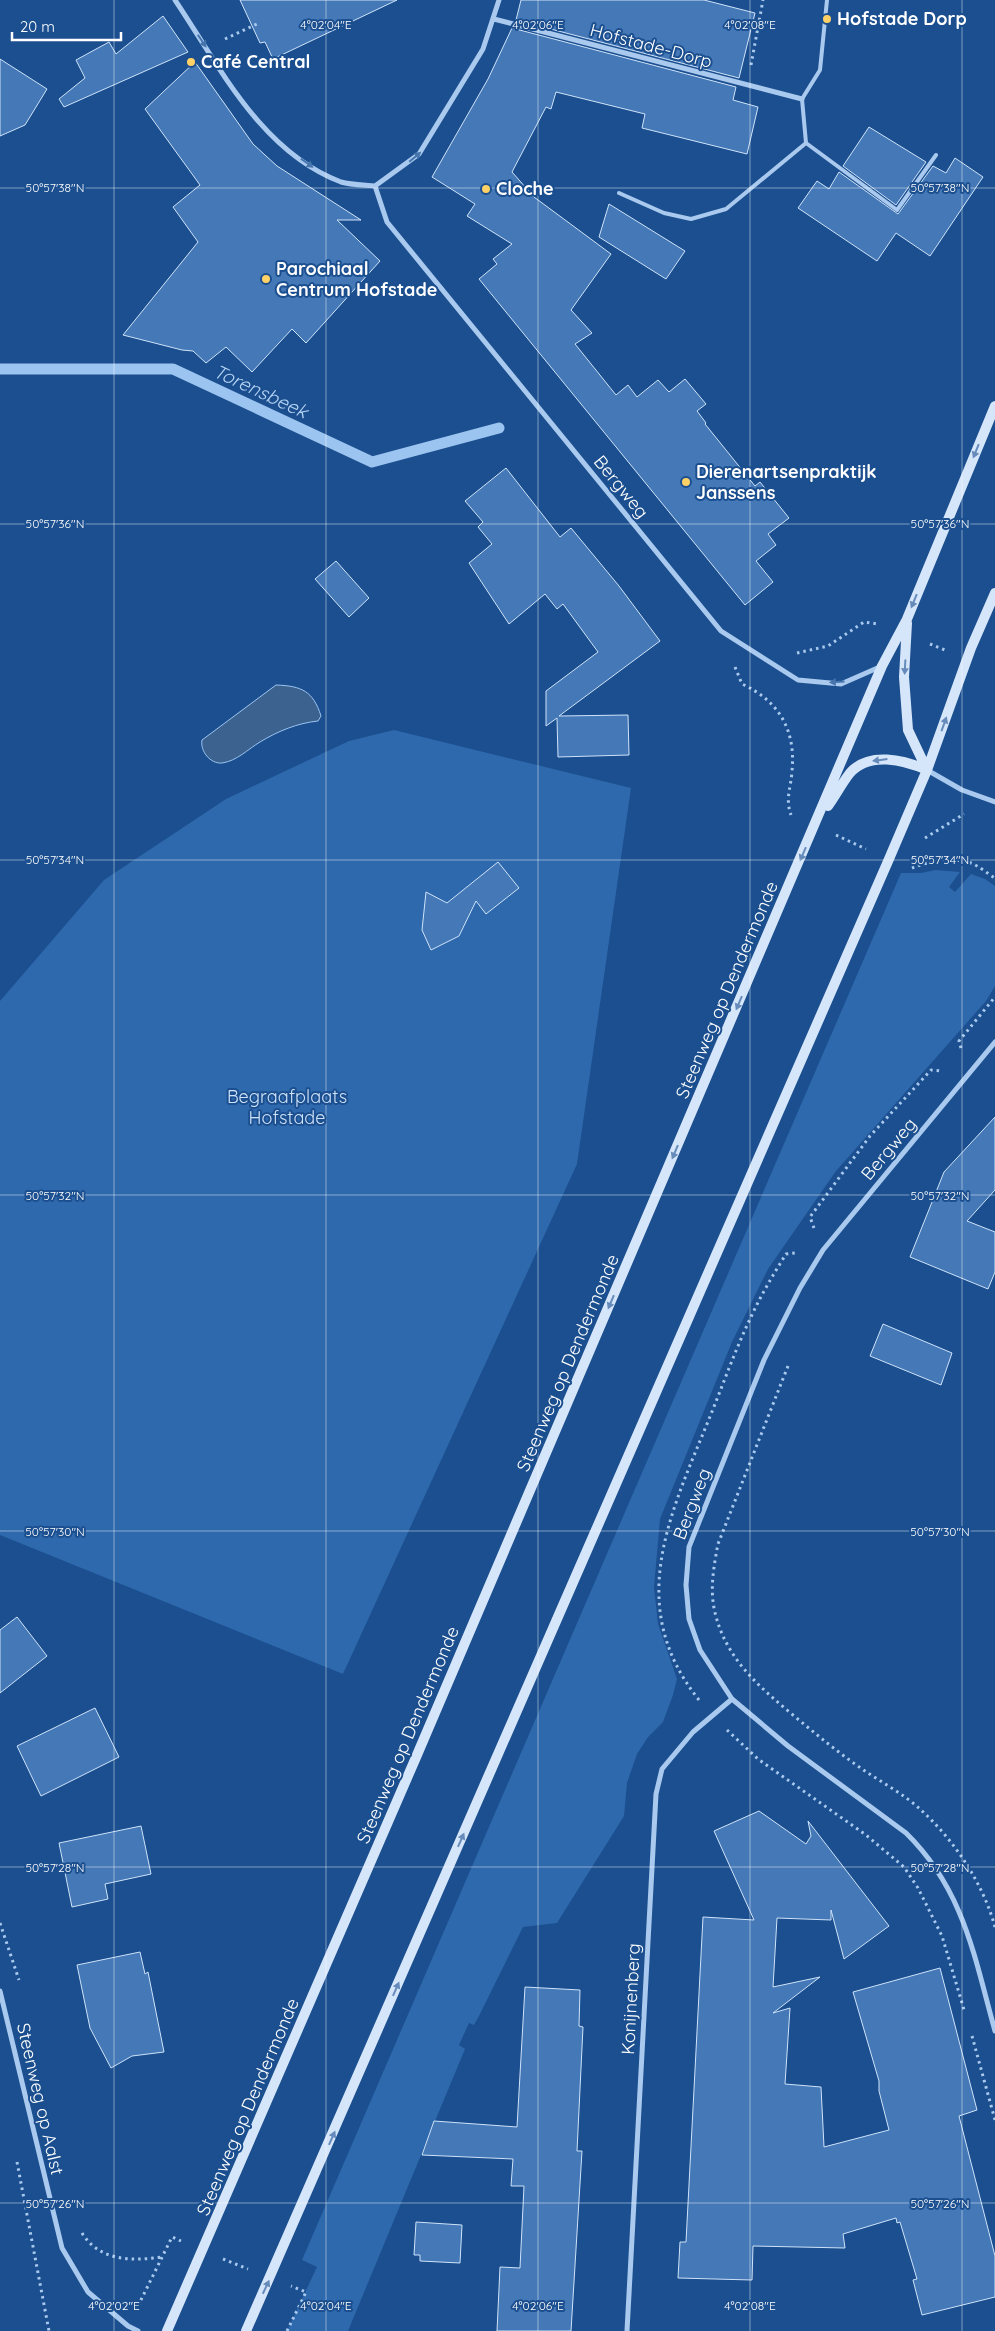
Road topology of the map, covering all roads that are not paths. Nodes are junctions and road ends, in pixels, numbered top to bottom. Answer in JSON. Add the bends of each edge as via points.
{"nodes":[{"id":1,"x":175,"y":0,"type":"edge"},
{"id":2,"x":499,"y":0,"type":"edge"},
{"id":3,"x":827,"y":0,"type":"edge"},
{"id":4,"x":494,"y":19,"type":"junction"},
{"id":5,"x":802,"y":99,"type":"junction"},
{"id":6,"x":806,"y":143,"type":"junction"},
{"id":7,"x":936,"y":155,"type":"dead end"},
{"id":8,"x":375,"y":186,"type":"junction"},
{"id":9,"x":619,"y":193,"type":"dead end"},
{"id":10,"x":995,"y":406,"type":"edge"},
{"id":11,"x":995,"y":593,"type":"edge"},
{"id":12,"x":907,"y":618,"type":"junction"},
{"id":13,"x":882,"y":666,"type":"junction"},
{"id":14,"x":927,"y":770,"type":"junction"},
{"id":15,"x":995,"y":802,"type":"edge"},
{"id":16,"x":815,"y":826,"type":"junction"},
{"id":17,"x":995,"y":1042,"type":"edge"},
{"id":18,"x":732,"y":1698,"type":"junction"},
{"id":19,"x":0,"y":1991,"type":"edge"},
{"id":20,"x":995,"y":2031,"type":"edge"},
{"id":21,"x":138,"y":2331,"type":"edge"},
{"id":22,"x":167,"y":2331,"type":"edge"},
{"id":23,"x":246,"y":2331,"type":"edge"},
{"id":24,"x":627,"y":2331,"type":"edge"}],
"edges":[{"from":1,"to":8,"type":"street","one_way":true,"via":[[244,104],[267,131],[314,168],[343,182]]},
{"from":2,"to":4,"type":"street"},
{"from":3,"to":5,"type":"lane","via":[[820,70]]},
{"from":4,"to":5,"type":"street","name":"Hofstade-Dorp"},
{"from":8,"to":4,"type":"street","one_way":true,"via":[[419,154],[483,49]]},
{"from":5,"to":6,"type":"lane"},
{"from":6,"to":7,"type":"lane","via":[[897,210]]},
{"from":6,"to":9,"type":"lane","via":[[726,209],[691,219],[664,213]]},
{"from":13,"to":8,"type":"street","name":"Bergweg","one_way":true,"via":[[840,684],[798,680],[721,631],[387,222]]},
{"from":10,"to":12,"type":"main road","name":"Steenweg op Dendermonde","one_way":true},
{"from":14,"to":11,"type":"main road","one_way":true,"via":[[971,648]]},
{"from":12,"to":13,"type":"main road","name":"Steenweg op Dendermonde"},
{"from":12,"to":14,"type":"main road","one_way":true,"via":[[904,676],[908,730]]},
{"from":13,"to":16,"type":"main road","name":"Steenweg op Dendermonde"},
{"from":14,"to":15,"type":"street","via":[[962,790]]},
{"from":14,"to":16,"type":"main road","one_way":true,"via":[[908,761],[870,761],[852,772]]},
{"from":23,"to":14,"type":"main road","one_way":true},
{"from":16,"to":22,"type":"main road","name":"Steenweg op Dendermonde","one_way":true},
{"from":17,"to":18,"type":"street","name":"Bergweg","via":[[822,1250],[764,1360],[689,1547],[686,1585],[689,1619],[700,1650]]},
{"from":18,"to":20,"type":"street","name":"Bergweg","via":[[788,1746],[906,1833],[921,1848],[952,1894],[964,1919]]},
{"from":18,"to":24,"type":"street","name":"Konijnenberg","via":[[694,1732],[662,1769],[656,1794]]},
{"from":19,"to":21,"type":"street","name":"Steenweg op Aalst","via":[[62,2248],[88,2292]]}]}
